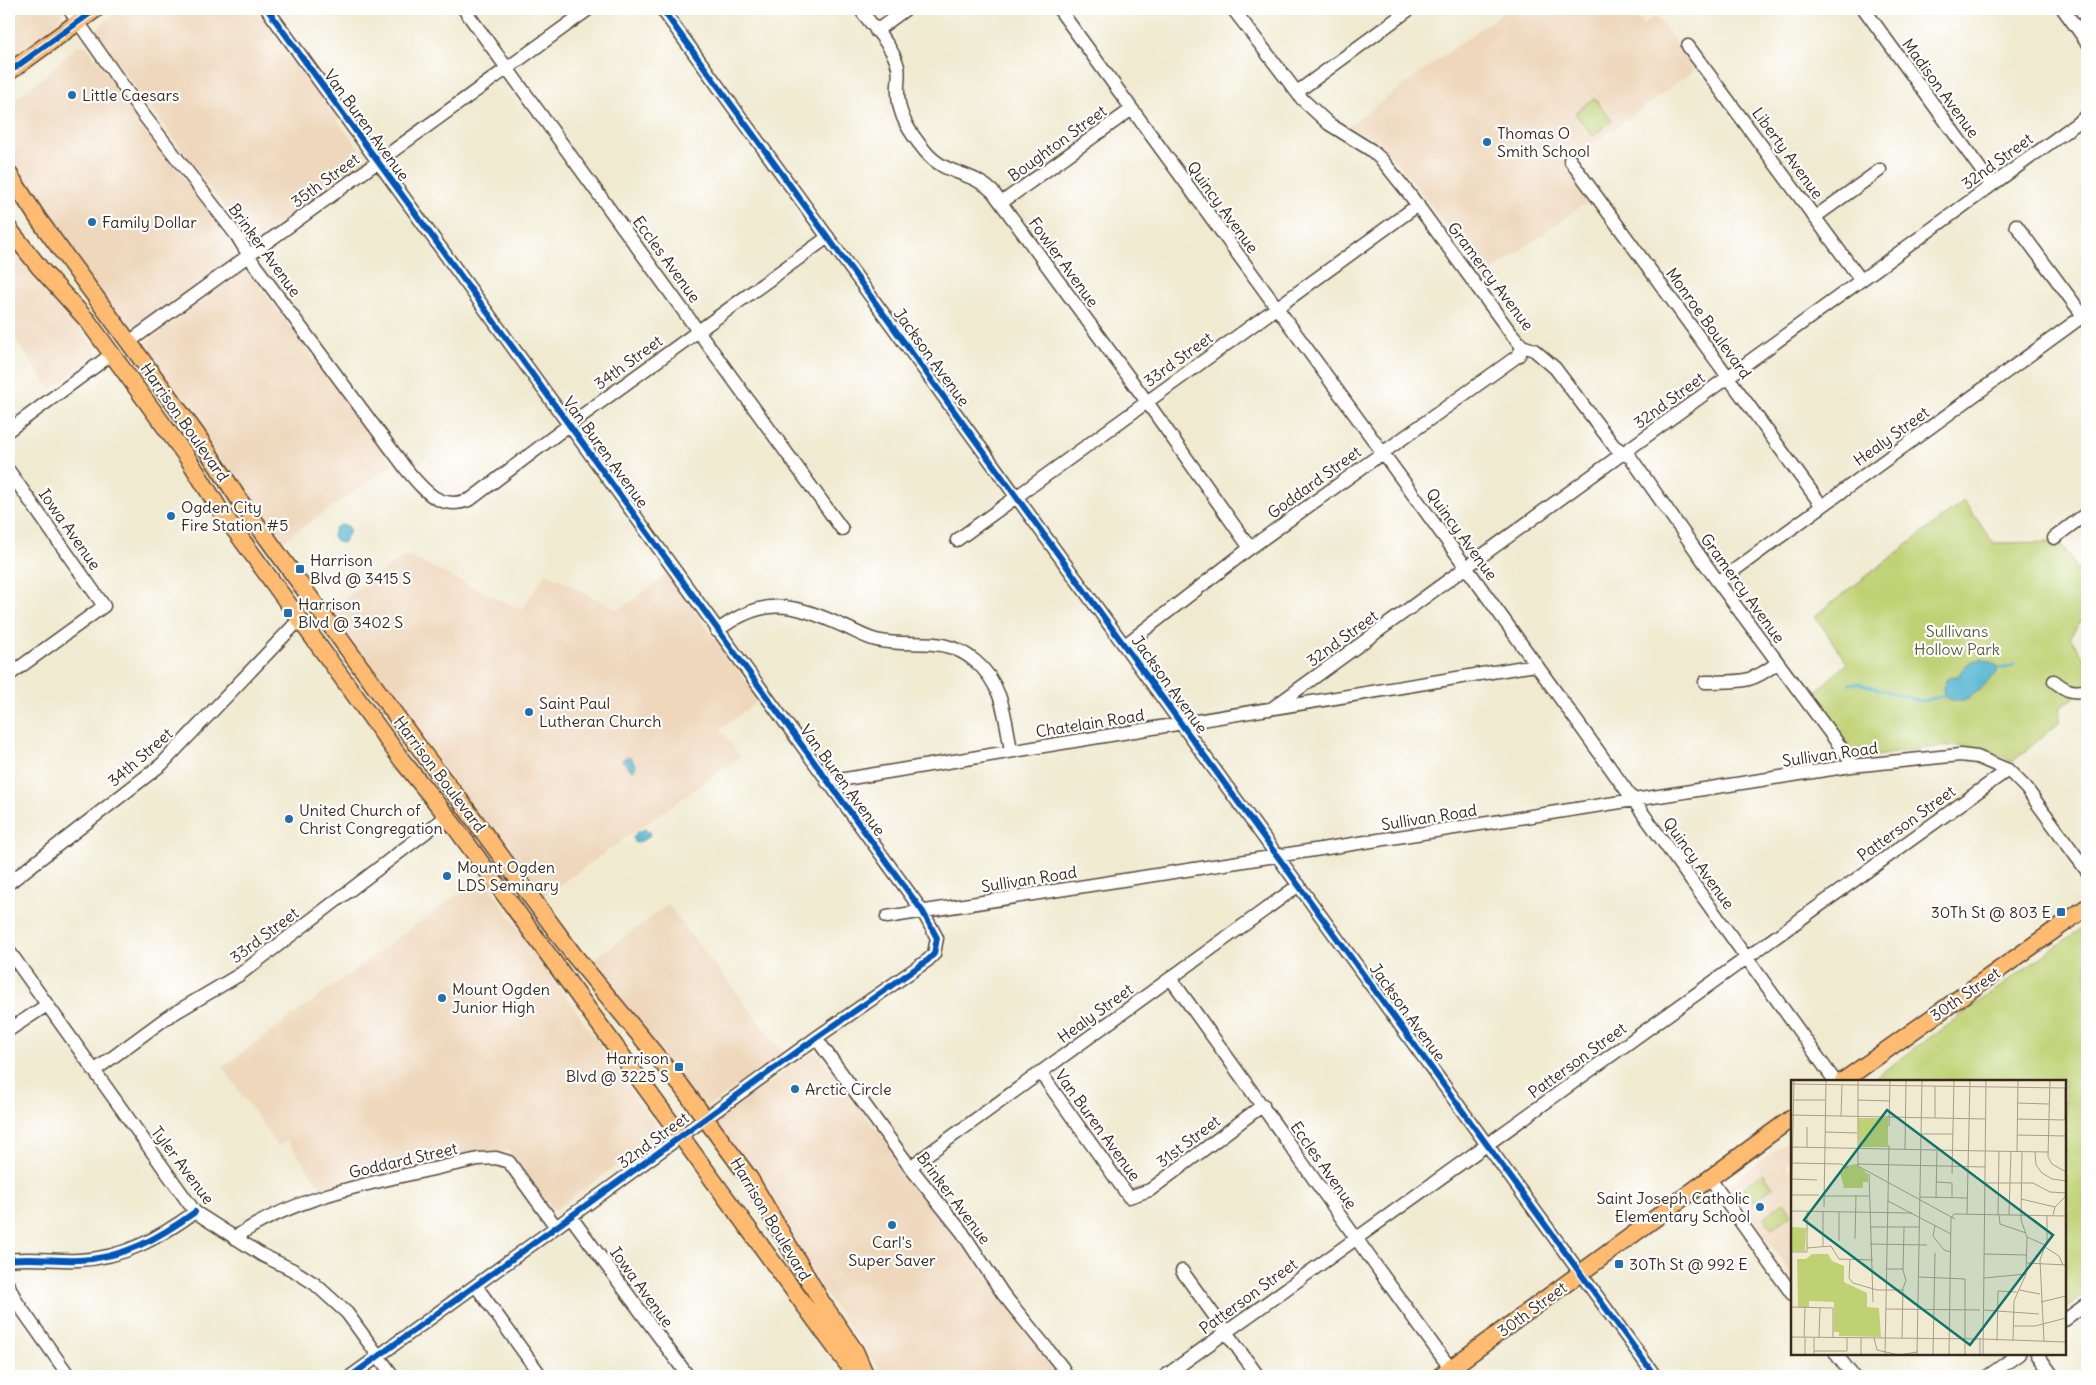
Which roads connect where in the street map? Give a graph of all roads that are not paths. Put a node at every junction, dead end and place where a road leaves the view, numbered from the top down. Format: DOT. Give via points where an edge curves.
graph roads {
  1 [pos="96,9"];
  2 [pos="266,9"];
  3 [pos="464,9"];
  4 [pos="589,9"];
  5 [pos="662,9"];
  6 [pos="860,9"];
  7 [pos="906,9"];
  8 [pos="1060,9"];
  9 [pos="1233,9"];
  10 [pos="1410,9"];
  11 [pos="1864,9"];
  12 [pos="2063,9"];
  13 [pos="74,15"];
  14 [pos="876,31"];
  15 [pos="2087,42"];
  16 [pos="1688,46"];
  17 [pos="507,68"];
  18 [pos="9,72"];
  19 [pos="1297,92"];
  20 [pos="1132,108"];
  21 [pos="2087,116"];
  22 [pos="1570,160"];
  23 [pos="378,162"];
  24 [pos="1880,170"];
  25 [pos="9,174"];
  26 [pos="1992,185"];
  27 [pos="1001,203"];
  28 [pos="1418,205"];
  29 [pos="1815,217"];
  30 [pos="2016,225"];
  31 [pos="9,229"];
  32 [pos="828,237"];
  33 [pos="249,255"];
  34 [pos="1861,280"];
  35 [pos="1276,308"];
  36 [pos="2085,318"];
  37 [pos="699,331"];
  38 [pos="129,342"];
  39 [pos="1522,346"];
  40 [pos="112,354"];
  41 [pos="1728,377"];
  42 [pos="1147,402"];
  43 [pos="569,425"];
  44 [pos="9,430"];
  45 [pos="1382,453"];
  46 [pos="1624,453"];
  47 [pos="9,471"];
  48 [pos="1016,497"];
  49 [pos="444,503"];
  50 [pos="1822,506"];
  51 [pos="2087,513"];
  52 [pos="842,530"];
  53 [pos="2054,538"];
  54 [pos="957,540"];
  55 [pos="1250,548"];
  56 [pos="1466,567"];
  57 [pos="1718,582"];
  58 [pos="300,619"];
  59 [pos="717,631"];
  60 [pos="1125,645"];
  61 [pos="1777,663"];
  62 [pos="1535,665"];
  63 [pos="9,675"];
  64 [pos="2054,681"];
  65 [pos="1706,682"];
  66 [pos="2087,690"];
  67 [pos="1271,710"];
  68 [pos="1181,723"];
  69 [pos="1011,750"];
  70 [pos="1851,766"];
  71 [pos="2008,770"];
  72 [pos="827,782"];
  73 [pos="1635,800"];
  74 [pos="447,816"];
  75 [pos="1278,857"];
  76 [pos="2087,871"];
  77 [pos="9,883"];
  78 [pos="1299,885"];
  79 [pos="2087,907"];
  80 [pos="923,912"];
  81 [pos="887,917"];
  82 [pos="9,951"];
  83 [pos="1747,957"];
  84 [pos="1171,979"];
  85 [pos="47,1005"];
  86 [pos="9,1030"];
  87 [pos="816,1038"];
  88 [pos="94,1070"];
  89 [pos="1040,1072"];
  90 [pos="1834,1080"];
  91 [pos="1844,1080"];
  92 [pos="1263,1105"];
  93 [pos="706,1118"];
  94 [pos="1791,1119"];
  95 [pos="680,1137"];
  96 [pos="1487,1144"];
  97 [pos="910,1167"];
  98 [pos="1710,1178"];
  99 [pos="1130,1197"];
  100 [pos="195,1212"];
  101 [pos="571,1216"];
  102 [pos="556,1227"];
  103 [pos="234,1238"];
  104 [pos="1355,1239"];
  105 [pos="9,1260"];
  106 [pos="1182,1271"];
  107 [pos="1581,1273"];
  108 [pos="9,1286"];
  109 [pos="476,1286"];
  110 [pos="1791,1293"];
  111 [pos="2087,1304"];
  112 [pos="2066,1319"];
  113 [pos="1226,1332"];
  114 [pos="1837,1355"];
  115 [pos="2018,1355"];
  116 [pos="2038,1355"];
  117 [pos="378,1357"];
  118 [pos="1446,1373"];
  119 [pos="69,1376"];
  120 [pos="351,1376"];
  121 [pos="393,1376"];
  122 [pos="540,1376"];
  123 [pos="688,1376"];
  124 [pos="856,1376"];
  125 [pos="866,1376"];
  126 [pos="1067,1376"];
  127 [pos="1165,1376"];
  128 [pos="1258,1376"];
  129 [pos="1655,1376"];
  130 [pos="1853,1376"];
  131 [pos="1988,1376"];
  132 [pos="2053,1376"];
  1 -- 13 [label="main road"];
  2 -- 23 [label="street, Van Buren Avenue"];
  3 -- 17 [label="street, Eccles Avenue"];
  4 -- 17 [label="street, 35th Street"];
  5 -- 32 [label="street, Jackson Avenue"];
  6 -- 14 [label="street, Fowler Avenue"];
  7 -- 14 [label="street"];
  8 -- 20 [label="street, Quincy Avenue"];
  9 -- 19 [label="street, Gramercy Avenue"];
  10 -- 19 [label="street"];
  11 -- 26 [label="street, Madison Avenue"];
  12 -- 15 [label="street"];
  13 -- 18 [label="main road"];
  13 -- 33 [label="street, Brinker Avenue" via="169,151"];
  14 -- 27 [label="street, Fowler Avenue" via="898,67 898,102 908,128 933,160 949,170 979,180"];
  16 -- 29 [label="street, Liberty Avenue"];
  17 -- 23 [label="street, 35th Street"];
  17 -- 37 [label="street, Eccles Avenue"];
  19 -- 28 [label="street, Gramercy Avenue" via="1329,124 1382,160"];
  20 -- 27 [label="street, Boughton Street"];
  20 -- 35 [label="street, Quincy Avenue"];
  21 -- 26 [label="street, 32nd Street"];
  22 -- 41 [label="street, Monroe Boulevard"];
  23 -- 33 [label="street, 35th Street"];
  23 -- 43 [label="street, Van Buren Avenue"];
  24 -- 29 [label="street"];
  25 -- 38 [label="main road, Harrison Boulevard"];
  26 -- 34 [label="street, 32nd Street"];
  27 -- 42 [label="street, Fowler Avenue"];
  28 -- 35 [label="street, 33rd Street"];
  28 -- 39 [label="street, Gramercy Avenue"];
  29 -- 34 [label="street, Liberty Avenue"];
  30 -- 36 [label="street"];
  31 -- 40 [label="main road, Harrison Boulevard"];
  32 -- 37 [label="street, 34th Street"];
  32 -- 48 [label="street, Jackson Avenue"];
  33 -- 38 [label="street, 35th Street"];
  33 -- 49 [label="street, Brinker Avenue" via="406,469 418,484"];
  34 -- 41 [label="street, 32nd Street"];
  35 -- 42 [label="street, 33rd Street"];
  35 -- 45 [label="street, Quincy Avenue"];
  36 -- 50 [label="street, Healy Street"];
  37 -- 43 [label="street, 34th Street"];
  37 -- 52 [label="street, Eccles Avenue"];
  38 -- 93 [label="main road, Harrison Boulevard" via="240,501 566,945"];
  39 -- 45 [label="street, Goddard Street" via="1519,355"];
  39 -- 46 [label="street, Gramercy Avenue" via="1534,350 1555,368 1614,446"];
  40 -- 44 [label="street"];
  40 -- 58 [label="main road, Harrison Boulevard"];
  41 -- 46 [label="street, 32nd Street"];
  41 -- 50 [label="street, Monroe Boulevard"];
  42 -- 48 [label="street, 33rd Street"];
  42 -- 55 [label="street, Fowler Avenue"];
  43 -- 49 [label="street, 34th Street" via="471,499"];
  43 -- 59 [label="street, Van Buren Avenue"];
  45 -- 55 [label="street, Goddard Street"];
  45 -- 56 [label="street, Quincy Avenue"];
  46 -- 56 [label="street, 32nd Street"];
  46 -- 57 [label="street, Gramercy Avenue" via="1632,458"];
  47 -- 63 [label="street, Iowa Avenue" via="104,606"];
  48 -- 54 [label="street, 33rd Street"];
  48 -- 60 [label="street, Jackson Avenue"];
  50 -- 57 [label="street, Healy Street"];
  51 -- 53 [label="street"];
  55 -- 60 [label="street, Goddard Street"];
  56 -- 62 [label="street, Quincy Avenue"];
  56 -- 67 [label="street, 32nd Street"];
  57 -- 61 [label="street, Gramercy Avenue"];
  58 -- 74 [label="main road, Harrison Boulevard" via="404,763"];
  58 -- 77 [label="street, 34th Street" via="162,764"];
  59 -- 69 [label="street" via="757,609 785,606 814,613 876,640 929,642 959,650 984,669 996,686 1004,708"];
  59 -- 72 [label="street, Van Buren Avenue"];
  60 -- 68 [label="street, Jackson Avenue"];
  61 -- 65 [label="street" via="1764,674 1746,681"];
  61 -- 70 [label="street, Gramercy Avenue" via="1848,757"];
  62 -- 67 [label="street, Chatelain Road"];
  62 -- 73 [label="street, Quincy Avenue"];
  64 -- 66 [label="street" via="2065,690"];
  67 -- 68 [label="street, Chatelain Road"];
  68 -- 69 [label="street, Chatelain Road"];
  68 -- 75 [label="street, Jackson Avenue"];
  69 -- 72 [label="street, Chatelain Road"];
  70 -- 71 [label="street, Sullivan Road" via="1960,755 1977,757"];
  70 -- 73 [label="street, Sullivan Road"];
  71 -- 76 [label="street" via="2026,788"];
  71 -- 83 [label="street, Patterson Street"];
  72 -- 80 [label="street, Van Buren Avenue"];
  73 -- 75 [label="street, Sullivan Road"];
  73 -- 83 [label="street, Quincy Avenue"];
  74 -- 88 [label="street, 33rd Street" via="239,975 166,1018"];
  74 -- 95 [label="main road, Harrison Boulevard"];
  75 -- 78 [label="street, Jackson Avenue"];
  75 -- 80 [label="street, Sullivan Road"];
  78 -- 84 [label="street, Healy Street"];
  78 -- 96 [label="street, Jackson Avenue"];
  79 -- 91 [label="main road, 30th Street"];
  80 -- 81 [label="street, Sullivan Road"];
  80 -- 87 [label="street, 32nd Street" via="937,938 934,954"];
  82 -- 85 [label="street, Tyler Avenue"];
  83 -- 90 [label="street, Quincy Avenue"];
  83 -- 96 [label="street, Patterson Street"];
  84 -- 89 [label="street, Healy Street"];
  84 -- 92 [label="street, Eccles Avenue"];
  85 -- 86 [label="street"];
  85 -- 88 [label="street, Tyler Avenue"];
  87 -- 93 [label="street, 32nd Street"];
  87 -- 97 [label="street, Brinker Avenue"];
  88 -- 100 [label="street, Tyler Avenue"];
  89 -- 97 [label="street, Healy Street"];
  89 -- 99 [label="street, Van Buren Avenue"];
  92 -- 99 [label="street, 31st Street" via="1150,1190"];
  92 -- 104 [label="street, Eccles Avenue"];
  93 -- 95 [label="street, 32nd Street"];
  93 -- 125 [label="main road, Harrison Boulevard" via="759,1192 821,1301 855,1351"];
  94 -- 98 [label="main road, 30th Street"];
  95 -- 101 [label="street, 32nd Street"];
  95 -- 124 [label="main road, Harrison Boulevard"];
  96 -- 104 [label="street, Patterson Street"];
  96 -- 107 [label="street, Jackson Avenue"];
  97 -- 126 [label="street, Brinker Avenue" via="962,1232 1003,1294"];
  98 -- 107 [label="main road, 30th Street"];
  98 -- 110 [label="street"];
  100 -- 103 [label="street, Tyler Avenue"];
  100 -- 105 [label="street" via="146,1244 121,1253 79,1260"];
  101 -- 102 [label="street, 32nd Street"];
  101 -- 123 [label="street, Iowa Avenue"];
  102 -- 103 [label="street, Goddard Street" via="509,1162 496,1158 478,1159 329,1194 254,1224"];
  102 -- 109 [label="street, 32nd Street"];
  103 -- 117 [label="street, Tyler Avenue" via="315,1284 347,1313"];
  104 -- 113 [label="street, Patterson Street"];
  104 -- 118 [label="street, Eccles Avenue"];
  106 -- 113 [label="street"];
  107 -- 118 [label="main road, 30th Street"];
  107 -- 129 [label="street, Jackson Avenue"];
  108 -- 119 [label="street"];
  109 -- 117 [label="street, 32nd Street"];
  109 -- 122 [label="street"];
  111 -- 112 [label="street"];
  113 -- 127 [label="street, Patterson Street"];
  113 -- 128 [label="street"];
  114 -- 130 [label="street"];
  115 -- 131 [label="street"];
  116 -- 132 [label="street"];
  117 -- 120 [label="street, 32nd Street"];
  117 -- 121 [label="street, Tyler Avenue"];
}
